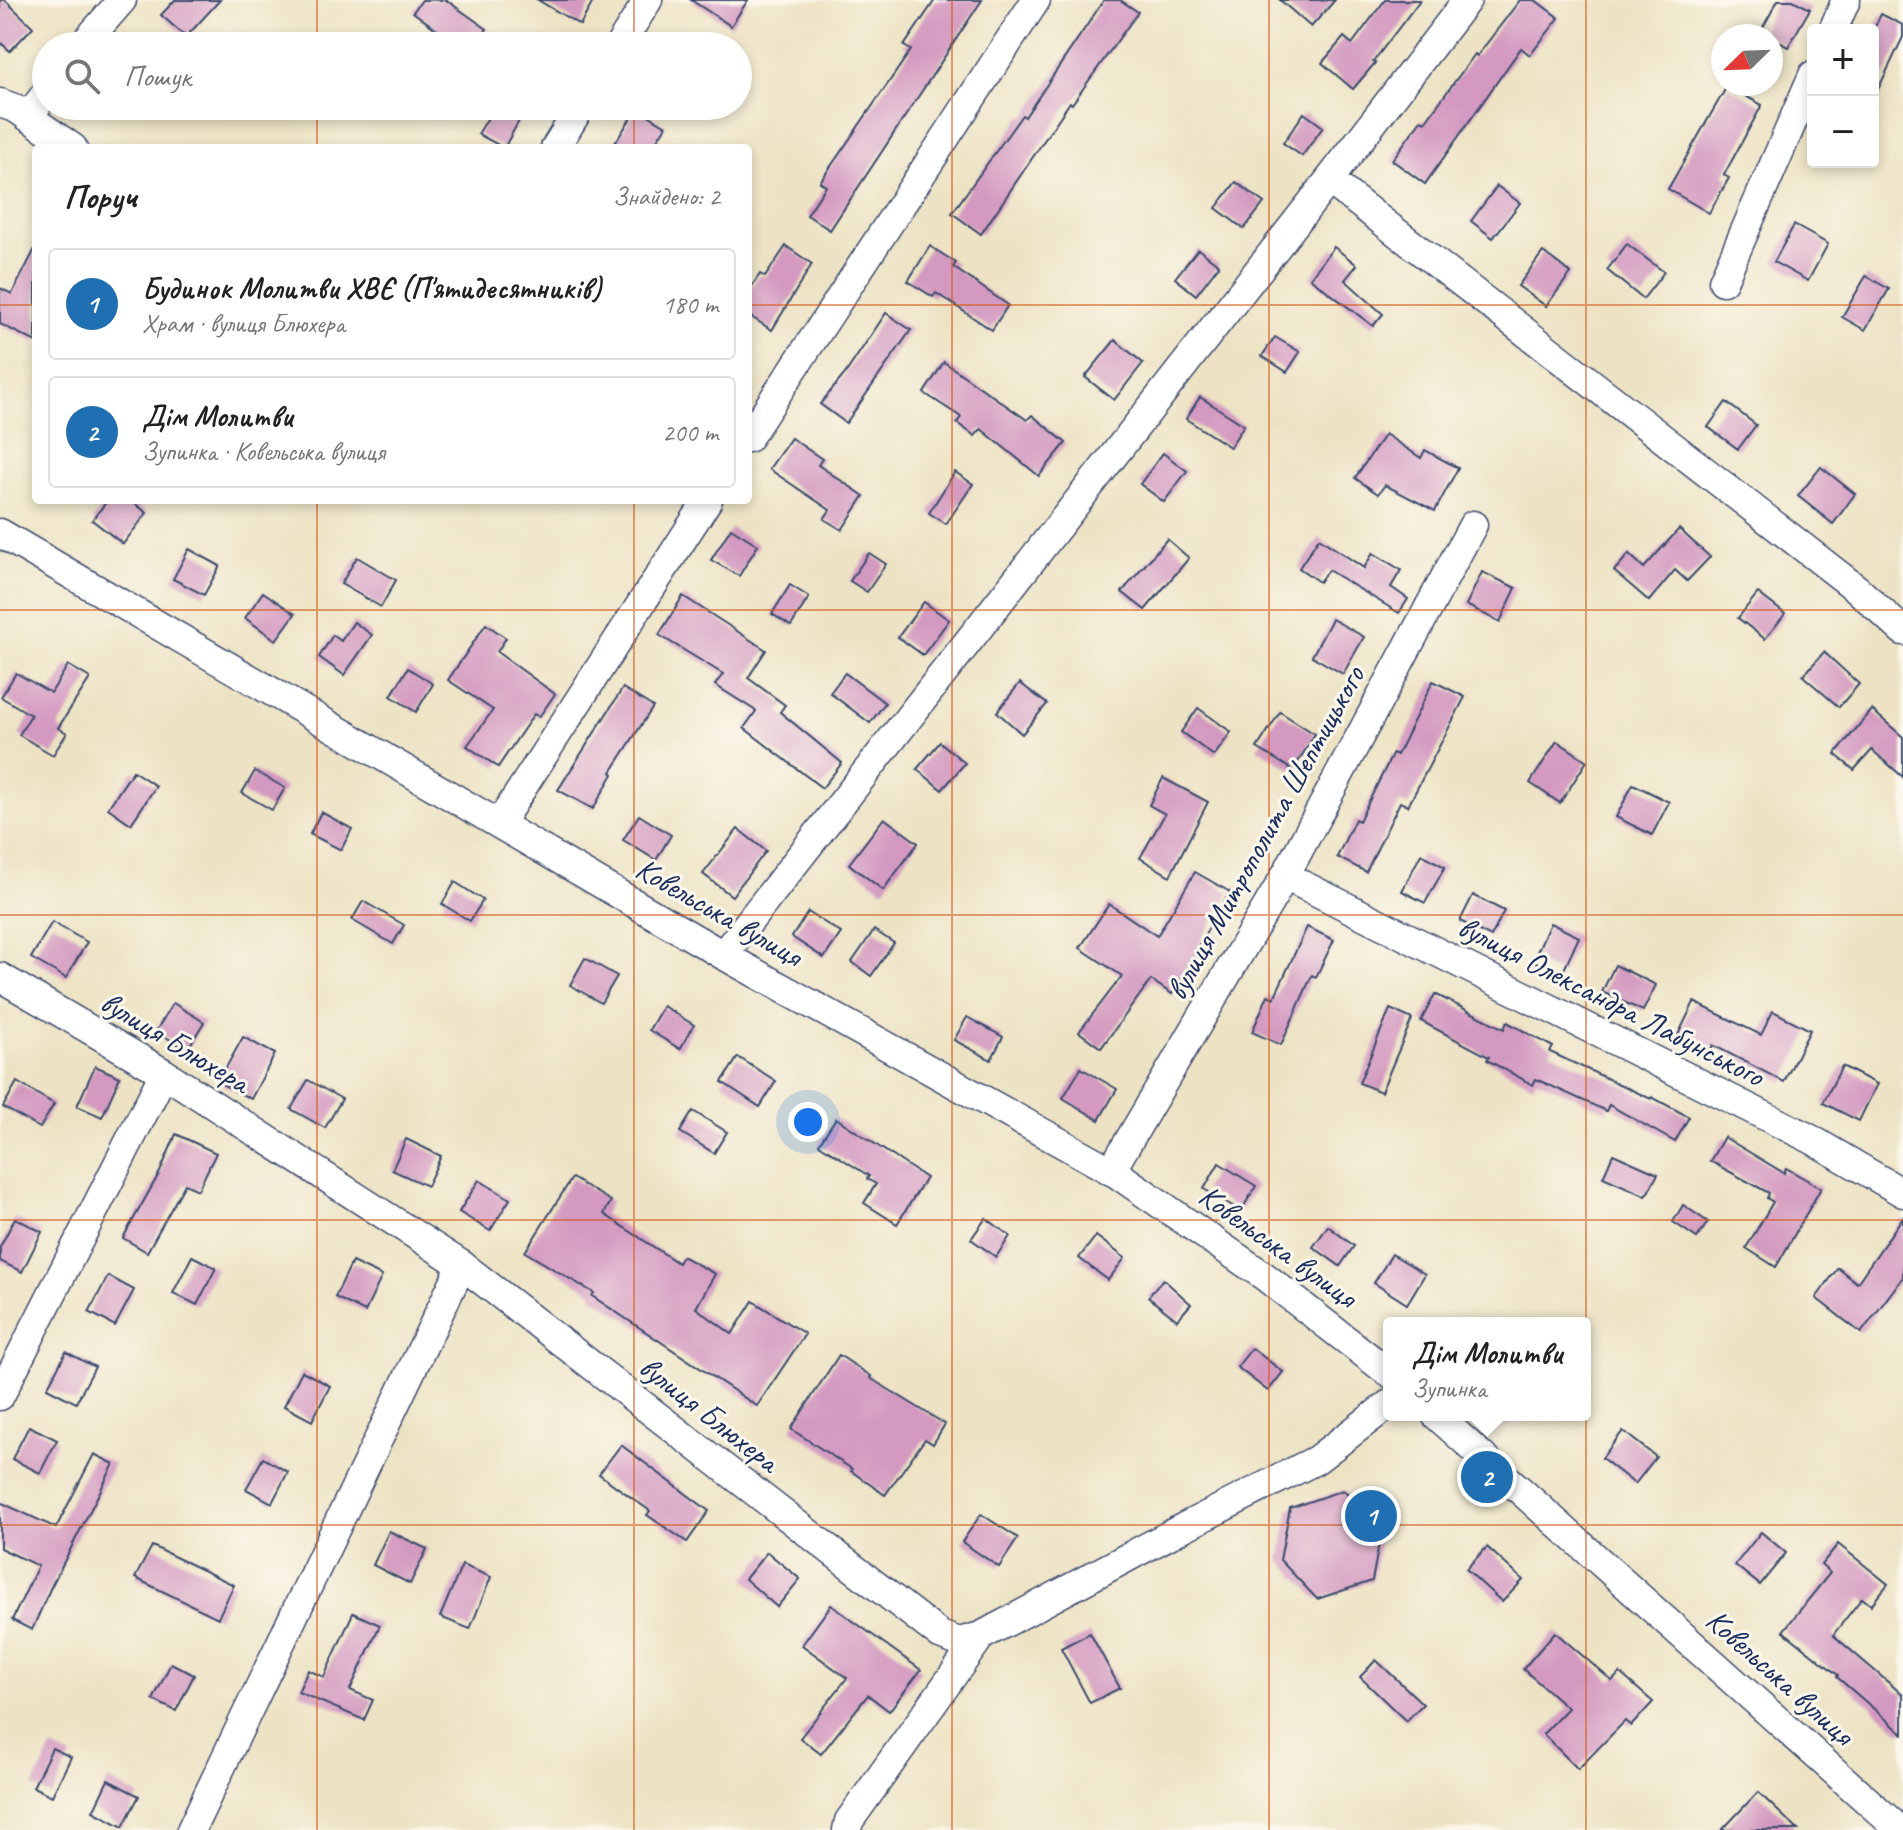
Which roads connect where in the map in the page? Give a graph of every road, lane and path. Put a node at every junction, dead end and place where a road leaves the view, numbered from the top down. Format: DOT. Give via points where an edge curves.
graph roads {
  1 [pos="122,0"];
  2 [pos="648,0"];
  3 [pos="1036,0"];
  4 [pos="1467,0"];
  5 [pos="1846,0"];
  6 [pos="1836,24"];
  7 [pos="94,32"];
  8 [pos="628,32"];
  9 [pos="1807,89"];
  10 [pos="0,103"];
  11 [pos="32,112"];
  12 [pos="28,117"];
  13 [pos="32,120"];
  14 [pos="32,120"];
  15 [pos="572,120"];
  16 [pos="67,144"];
  17 [pos="557,144"];
  18 [pos="1329,180"];
  19 [pos="1723,281"];
  20 [pos="752,432"];
  21 [pos="705,504"];
  22 [pos="1473,525"];
  23 [pos="0,533"];
  24 [pos="1903,631"];
  25 [pos="499,824"];
  26 [pos="1285,876"];
  27 [pos="723,955"];
  28 [pos="0,977"];
  29 [pos="164,1073"];
  30 [pos="1111,1171"];
  31 [pos="1903,1193"];
  32 [pos="462,1265"];
  33 [pos="1383,1368"];
  34 [pos="0,1396"];
  35 [pos="1383,1409"];
  36 [pos="1443,1421"];
  37 [pos="981,1636"];
  38 [pos="191,1830"];
  39 [pos="847,1830"];
  40 [pos="1900,1830"];
  1 -- 7 [label="street"];
  2 -- 8 [label="street"];
  3 -- 20 [label="street"];
  4 -- 18 [label="street"];
  5 -- 6 [label="street"];
  9 -- 19 [label="street"];
  10 -- 12 [label="street"];
  11 -- 12 [label="street"];
  12 -- 14 [label="street"];
  13 -- 16 [label="street"];
  15 -- 17 [label="street"];
  18 -- 24 [label="street" via="1857,589"];
  18 -- 27 [label="street"];
  21 -- 25 [label="street"];
  22 -- 26 [label="street, вулиця Митрополита Шептицького"];
  23 -- 25 [label="street, Ковельська вулиця"];
  25 -- 27 [label="street, Ковельська вулиця"];
  26 -- 30 [label="street, вулиця Митрополита Шептицького"];
  26 -- 31 [label="street, вулиця Олександра Лабунського" via="1811,1139"];
  27 -- 30 [label="street, Ковельська вулиця"];
  28 -- 29 [label="street, вулиця Блюхера"];
  29 -- 32 [label="street, вулиця Блюхера"];
  29 -- 34 [label="street"];
  30 -- 33 [label="street, Ковельська вулиця" via="1264,1276"];
  32 -- 37 [label="street, вулиця Блюхера" via="940,1635 959,1642"];
  32 -- 38 [label="street"];
  35 -- 37 [label="street, вулиця Блюхера" via="1316,1460"];
  36 -- 40 [label="street, Ковельська вулиця"];
  37 -- 39 [label="street"];
}
